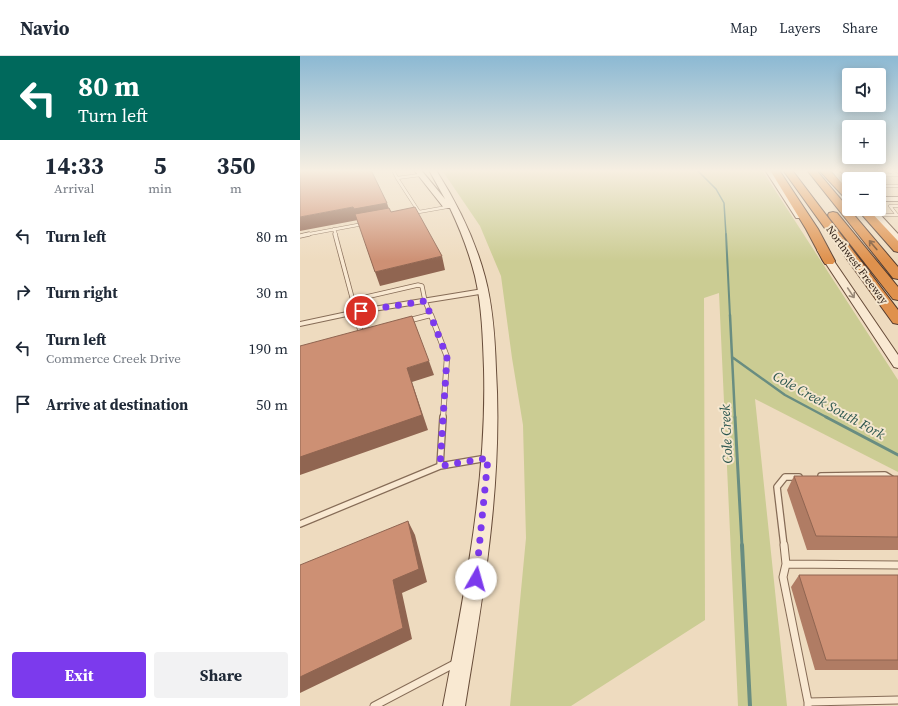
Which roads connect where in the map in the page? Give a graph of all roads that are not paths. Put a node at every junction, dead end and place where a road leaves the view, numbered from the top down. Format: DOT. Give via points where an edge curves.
graph roads {
  1 [pos="411,200"];
  2 [pos="442,200"];
  3 [pos="450,200"];
  4 [pos="788,200"];
  5 [pos="794,200"];
  6 [pos="809,200"];
  7 [pos="823,200"];
  8 [pos="836,200"];
  9 [pos="898,206"];
  10 [pos="451,210"];
  11 [pos="419,212"];
  12 [pos="886,213"];
  13 [pos="412,214"];
  14 [pos="897,214"];
  15 [pos="868,216"];
  16 [pos="877,216"];
  17 [pos="365,223"];
  18 [pos="334,229"];
  19 [pos="300,236"];
  20 [pos="898,239"];
  21 [pos="898,248"];
  22 [pos="829,261"];
  23 [pos="898,275"];
  24 [pos="483,291"];
  25 [pos="898,296"];
  26 [pos="353,300"];
  27 [pos="425,301"];
  28 [pos="357,312"];
  29 [pos="431,315"];
  30 [pos="898,320"];
  31 [pos="400,323"];
  32 [pos="300,324"];
  33 [pos="369,331"];
  34 [pos="361,333"];
  35 [pos="354,335"];
  36 [pos="898,364"];
  37 [pos="488,458"];
  38 [pos="440,466"];
  39 [pos="817,476"];
  40 [pos="809,477"];
  41 [pos="898,483"];
  42 [pos="300,524"];
  43 [pos="786,564"];
  44 [pos="898,565"];
  45 [pos="462,660"];
  46 [pos="898,700"];
  47 [pos="808,704"];
  48 [pos="374,706"];
  49 [pos="454,706"];
  1 -- 11 [label="lane"];
  2 -- 10 [label="main road"];
  3 -- 10 [label="main road"];
  4 -- 22 [label="main road"];
  5 -- 22 [label="highway"];
  6 -- 30 [label="highway, Northwest Freeway"];
  7 -- 25 [label="highway"];
  23 -- 8 [label="highway, Northwest Freeway, one-way"];
  9 -- 14 [label="lane" via="890,206"];
  10 -- 11 [label="lane"];
  10 -- 24 [label="main road" via="467,237"];
  11 -- 13 [label="lane"];
  12 -- 14 [label="lane"];
  15 -- 21 [label="highway"];
  16 -- 20 [label="main road"];
  17 -- 18 [label="lane"];
  18 -- 19 [label="lane"];
  18 -- 26 [label="lane"];
  22 -- 36 [label="main road, one-way"];
  24 -- 27 [label="street"];
  24 -- 37 [label="main road" via="490,355 491,421"];
  26 -- 27 [label="lane" via="422,285"];
  26 -- 28 [label="lane"];
  27 -- 28 [label="street"];
  27 -- 29 [label="lane"];
  28 -- 32 [label="street"];
  28 -- 34 [label="lane"];
  29 -- 31 [label="lane"];
  29 -- 38 [label="lane" via="447,357"];
  33 -- 34 [label="lane"];
  34 -- 35 [label="lane"];
  37 -- 38 [label="lane"];
  37 -- 45 [label="main road" via="476,579"];
  38 -- 42 [label="lane"];
  39 -- 41 [label="lane" via="886,475"];
  40 -- 43 [label="lane" via="785,477 777,487"];
  43 -- 44 [label="lane"];
  43 -- 47 [label="lane" via="783,577"];
  45 -- 48 [label="lane"];
  45 -- 49 [label="main road"];
  46 -- 47 [label="lane"];
}
